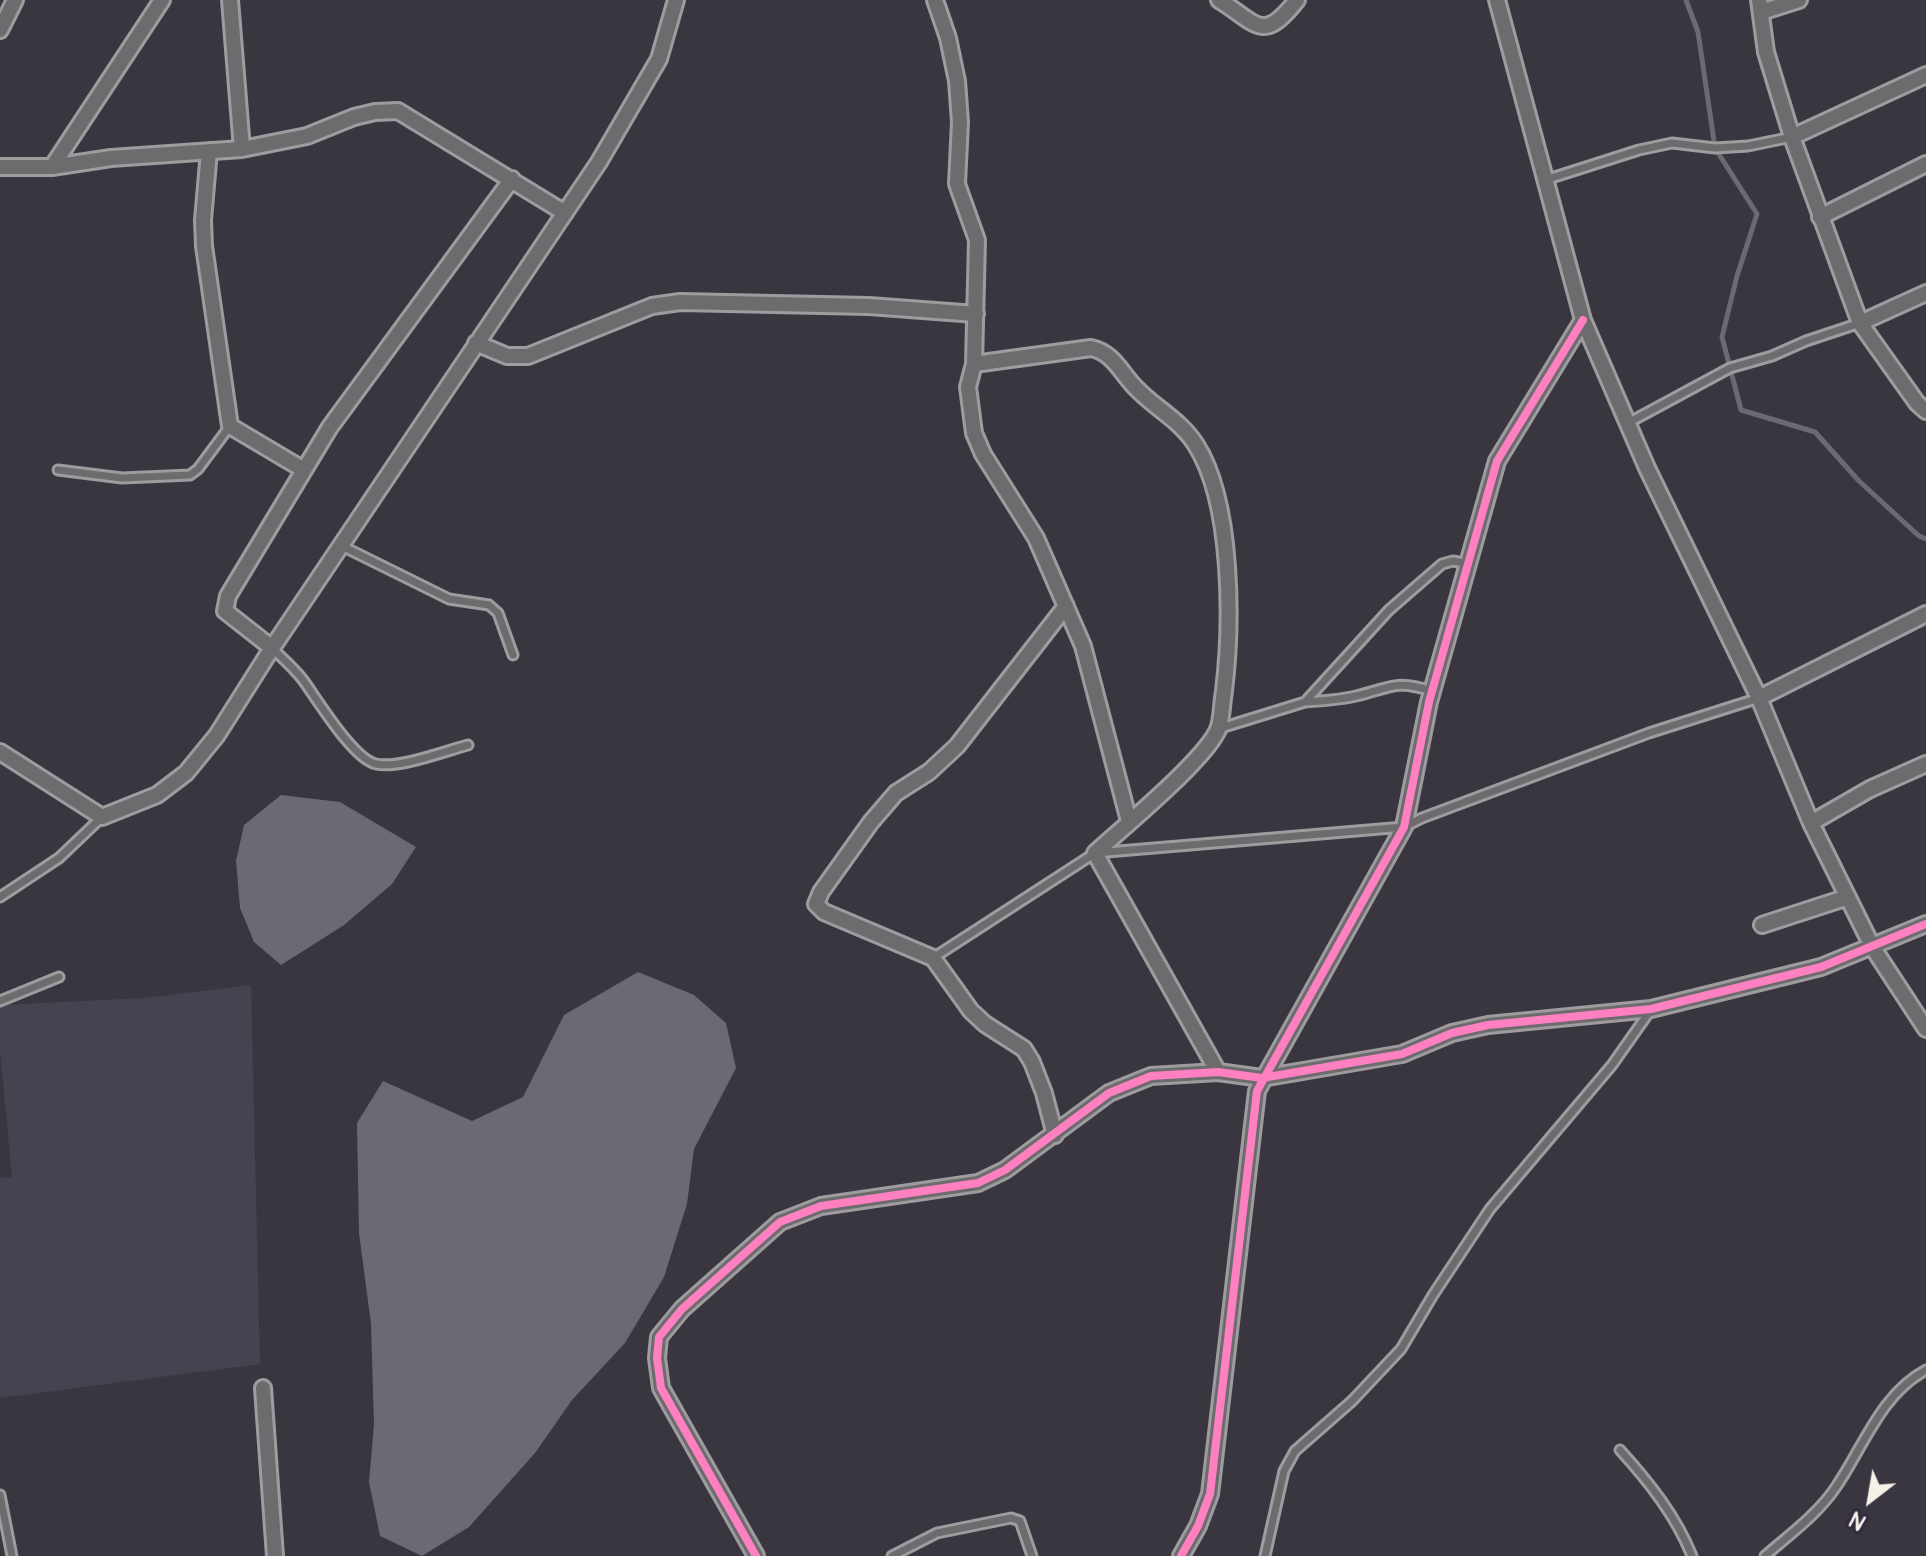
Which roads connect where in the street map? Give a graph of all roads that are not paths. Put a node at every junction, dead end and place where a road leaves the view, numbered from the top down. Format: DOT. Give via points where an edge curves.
graph roads {
  1 [pos="15,0"];
  2 [pos="162,0"];
  3 [pos="230,0"];
  4 [pos="676,0"];
  5 [pos="935,0"];
  6 [pos="1219,0"];
  7 [pos="1297,0"];
  8 [pos="1497,0"];
  9 [pos="1799,0"];
  10 [pos="1760,6"];
  11 [pos="0,30"];
  12 [pos="1926,75"];
  13 [pos="1792,137"];
  14 [pos="242,149"];
  15 [pos="209,151"];
  16 [pos="1926,164"];
  17 [pos="0,167"];
  18 [pos="52,167"];
  19 [pos="512,179"];
  20 [pos="1545,180"];
  21 [pos="565,213"];
  22 [pos="1820,217"];
  23 [pos="1926,293"];
  24 [pos="976,314"];
  25 [pos="1583,320"];
  26 [pos="1860,323"];
  27 [pos="476,343"];
  28 [pos="974,364"];
  29 [pos="1926,411"];
  30 [pos="1628,423"];
  31 [pos="230,426"];
  32 [pos="58,470"];
  33 [pos="304,470"];
  34 [pos="342,546"];
  35 [pos="1469,564"];
  36 [pos="1066,606"];
  37 [pos="1926,614"];
  38 [pos="272,648"];
  39 [pos="513,655"];
  40 [pos="1432,691"];
  41 [pos="1759,698"];
  42 [pos="1305,702"];
  43 [pos="1219,729"];
  44 [pos="468,745"];
  45 [pos="0,752"];
  46 [pos="1926,764"];
  47 [pos="102,817"];
  48 [pos="1129,821"];
  49 [pos="1811,823"];
  50 [pos="1404,827"];
  51 [pos="1095,853"];
  52 [pos="0,897"];
  53 [pos="1848,897"];
  54 [pos="1926,924"];
  55 [pos="1762,925"];
  56 [pos="1873,948"];
  57 [pos="933,958"];
  58 [pos="59,977"];
  59 [pos="0,1001"];
  60 [pos="1651,1009"];
  61 [pos="1926,1029"];
  62 [pos="1218,1072"];
  63 [pos="1262,1078"];
  64 [pos="1055,1135"];
  65 [pos="1926,1370"];
  66 [pos="263,1388"];
  67 [pos="1620,1450"];
  68 [pos="0,1495"];
  69 [pos="12,1556"];
  70 [pos="275,1556"];
  71 [pos="756,1556"];
  72 [pos="892,1556"];
  73 [pos="1032,1556"];
  74 [pos="1181,1556"];
  75 [pos="1265,1556"];
  76 [pos="1692,1556"];
  77 [pos="1765,1556"];
  1 -- 11 [label="street"];
  2 -- 18 [label="street"];
  3 -- 14 [label="street"];
  4 -- 21 [label="street" via="659,59"];
  5 -- 24 [label="street" via="957,81 957,184 977,240"];
  6 -- 7 [label="street" via="1252,24 1270,26 1281,21"];
  8 -- 20 [label="street"];
  9 -- 10 [label="street"];
  10 -- 13 [label="street" via="1766,52"];
  12 -- 13 [label="street"];
  13 -- 20 [label="lane" via="1737,147 1672,143"];
  13 -- 22 [label="street"];
  14 -- 15 [label="street"];
  14 -- 19 [label="street" via="307,136 354,117 398,111"];
  15 -- 18 [label="street"];
  15 -- 31 [label="street" via="204,246"];
  16 -- 22 [label="street"];
  17 -- 18 [label="street"];
  19 -- 21 [label="street"];
  19 -- 33 [label="street"];
  20 -- 25 [label="street"];
  21 -- 27 [label="street"];
  22 -- 26 [label="street"];
  23 -- 26 [label="street"];
  24 -- 27 [label="street" via="680,302 652,306 528,356 507,356"];
  24 -- 28 [label="street"];
  25 -- 30 [label="street"];
  25 -- 35 [label="street" via="1497,461"];
  26 -- 29 [label="street"];
  26 -- 30 [label="lane" via="1730,368"];
  27 -- 34 [label="street"];
  28 -- 36 [label="street" via="968,387 974,433 1036,538"];
  28 -- 43 [label="street" via="1100,350 1110,354 1140,393 1197,446 1216,492 1225,541 1228,655"];
  30 -- 41 [label="street"];
  31 -- 32 [label="lane" via="190,475 122,478"];
  31 -- 33 [label="street"];
  33 -- 38 [label="street" via="224,603 225,611"];
  34 -- 38 [label="street"];
  34 -- 39 [label="lane" via="449,599 489,605 498,613"];
  35 -- 40 [label="street"];
  35 -- 42 [label="lane" via="1442,564 1389,610"];
  36 -- 48 [label="street" via="1083,646"];
  36 -- 57 [label="street" via="957,746 896,793 871,822 816,904"];
  37 -- 41 [label="street"];
  38 -- 44 [label="lane" via="363,758 377,764 400,763"];
  38 -- 47 [label="street" via="217,735 186,773 157,795"];
  40 -- 42 [label="lane" via="1397,684 1350,698"];
  40 -- 50 [label="street"];
  41 -- 49 [label="street"];
  41 -- 50 [label="lane" via="1570,761"];
  42 -- 43 [label="lane"];
  43 -- 48 [label="street" via="1186,769"];
  45 -- 47 [label="street"];
  46 -- 49 [label="street"];
  47 -- 52 [label="lane" via="59,858"];
  48 -- 51 [label="street"];
  49 -- 53 [label="street"];
  50 -- 51 [label="lane"];
  50 -- 63 [label="street"];
  51 -- 57 [label="lane"];
  51 -- 62 [label="street"];
  53 -- 55 [label="street"];
  53 -- 56 [label="street"];
  54 -- 56 [label="street"];
  56 -- 60 [label="street" via="1821,967"];
  56 -- 61 [label="street"];
  57 -- 64 [label="street" via="971,1011 1024,1049"];
  58 -- 59 [label="lane"];
  60 -- 63 [label="street" via="1488,1025 1402,1054"];
  60 -- 75 [label="lane" via="1612,1065 1490,1209 1401,1349 1295,1451 1284,1471"];
  62 -- 63 [label="street"];
  62 -- 64 [label="street" via="1151,1076 1109,1093"];
  63 -- 74 [label="street" via="1253,1107 1210,1494"];
  64 -- 71 [label="street" via="978,1183 821,1206 780,1222 682,1309 659,1337 661,1388"];
  65 -- 77 [label="lane" via="1891,1398 1836,1489"];
  66 -- 70 [label="street"];
  67 -- 76 [label="lane" via="1660,1498"];
  68 -- 69 [label="lane"];
  72 -- 73 [label="lane" via="937,1533 1017,1518"];
}
